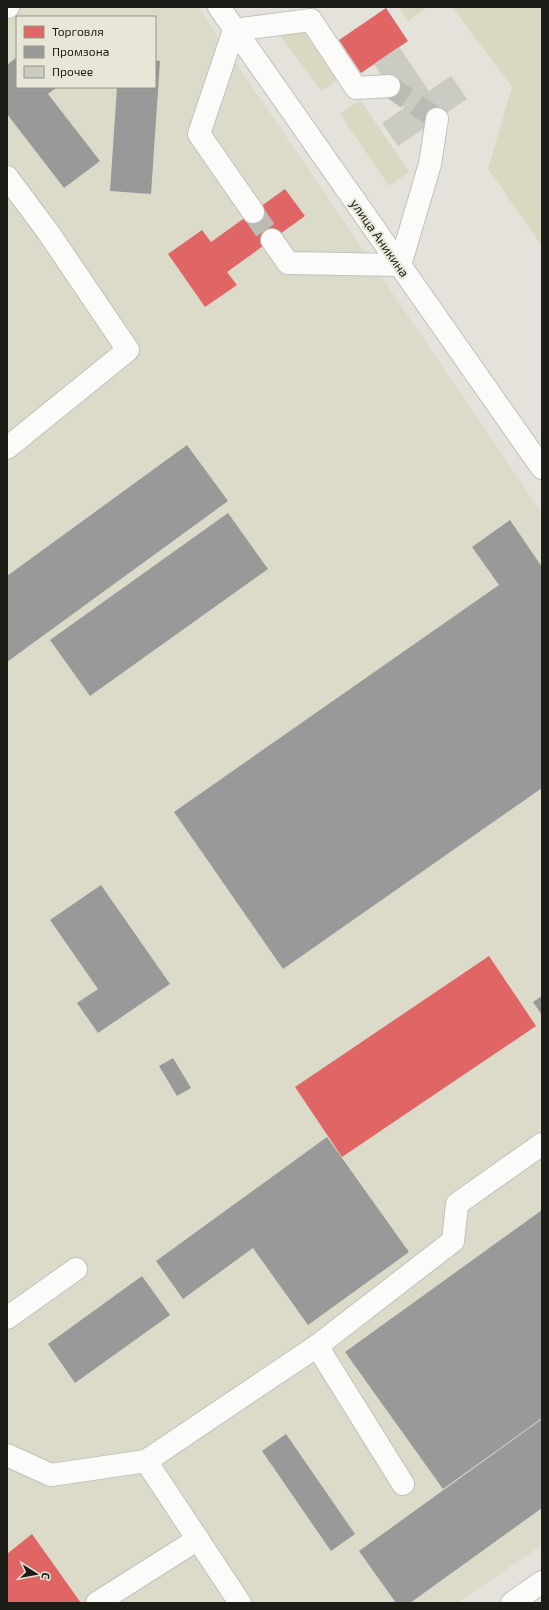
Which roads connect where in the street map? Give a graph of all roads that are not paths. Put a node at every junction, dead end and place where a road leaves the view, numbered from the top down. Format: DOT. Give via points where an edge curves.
graph roads {
  1 [pos="219,7"];
  2 [pos="234,30"];
  3 [pos="389,86"];
  4 [pos="438,119"];
  5 [pos="7,177"];
  6 [pos="253,212"];
  7 [pos="272,240"];
  8 [pos="400,265"];
  9 [pos="7,448"];
  10 [pos="542,468"];
  11 [pos="542,1144"];
  12 [pos="76,1269"];
  13 [pos="7,1318"];
  14 [pos="317,1346"];
  15 [pos="7,1455"];
  16 [pos="146,1461"];
  17 [pos="403,1484"];
  18 [pos="198,1539"];
  19 [pos="542,1582"];
  20 [pos="97,1603"];
  21 [pos="240,1603"];
  22 [pos="512,1603"];
  1 -- 2 [label="main road, улица Аникина"];
  2 -- 3 [label="main road" via="311,20 356,88"];
  2 -- 6 [label="main road" via="199,134"];
  2 -- 8 [label="main road, улица Аникина"];
  4 -- 8 [label="main road" via="430,164"];
  5 -- 9 [label="main road" via="48,232 128,350"];
  7 -- 8 [label="main road" via="288,263"];
  8 -- 10 [label="main road, улица Аникина"];
  11 -- 14 [label="main road" via="457,1204 453,1241"];
  12 -- 13 [label="main road"];
  14 -- 16 [label="main road"];
  14 -- 17 [label="main road"];
  15 -- 16 [label="main road" via="51,1475"];
  16 -- 18 [label="main road"];
  18 -- 20 [label="main road"];
  18 -- 21 [label="main road"];
  19 -- 22 [label="main road"];
}
